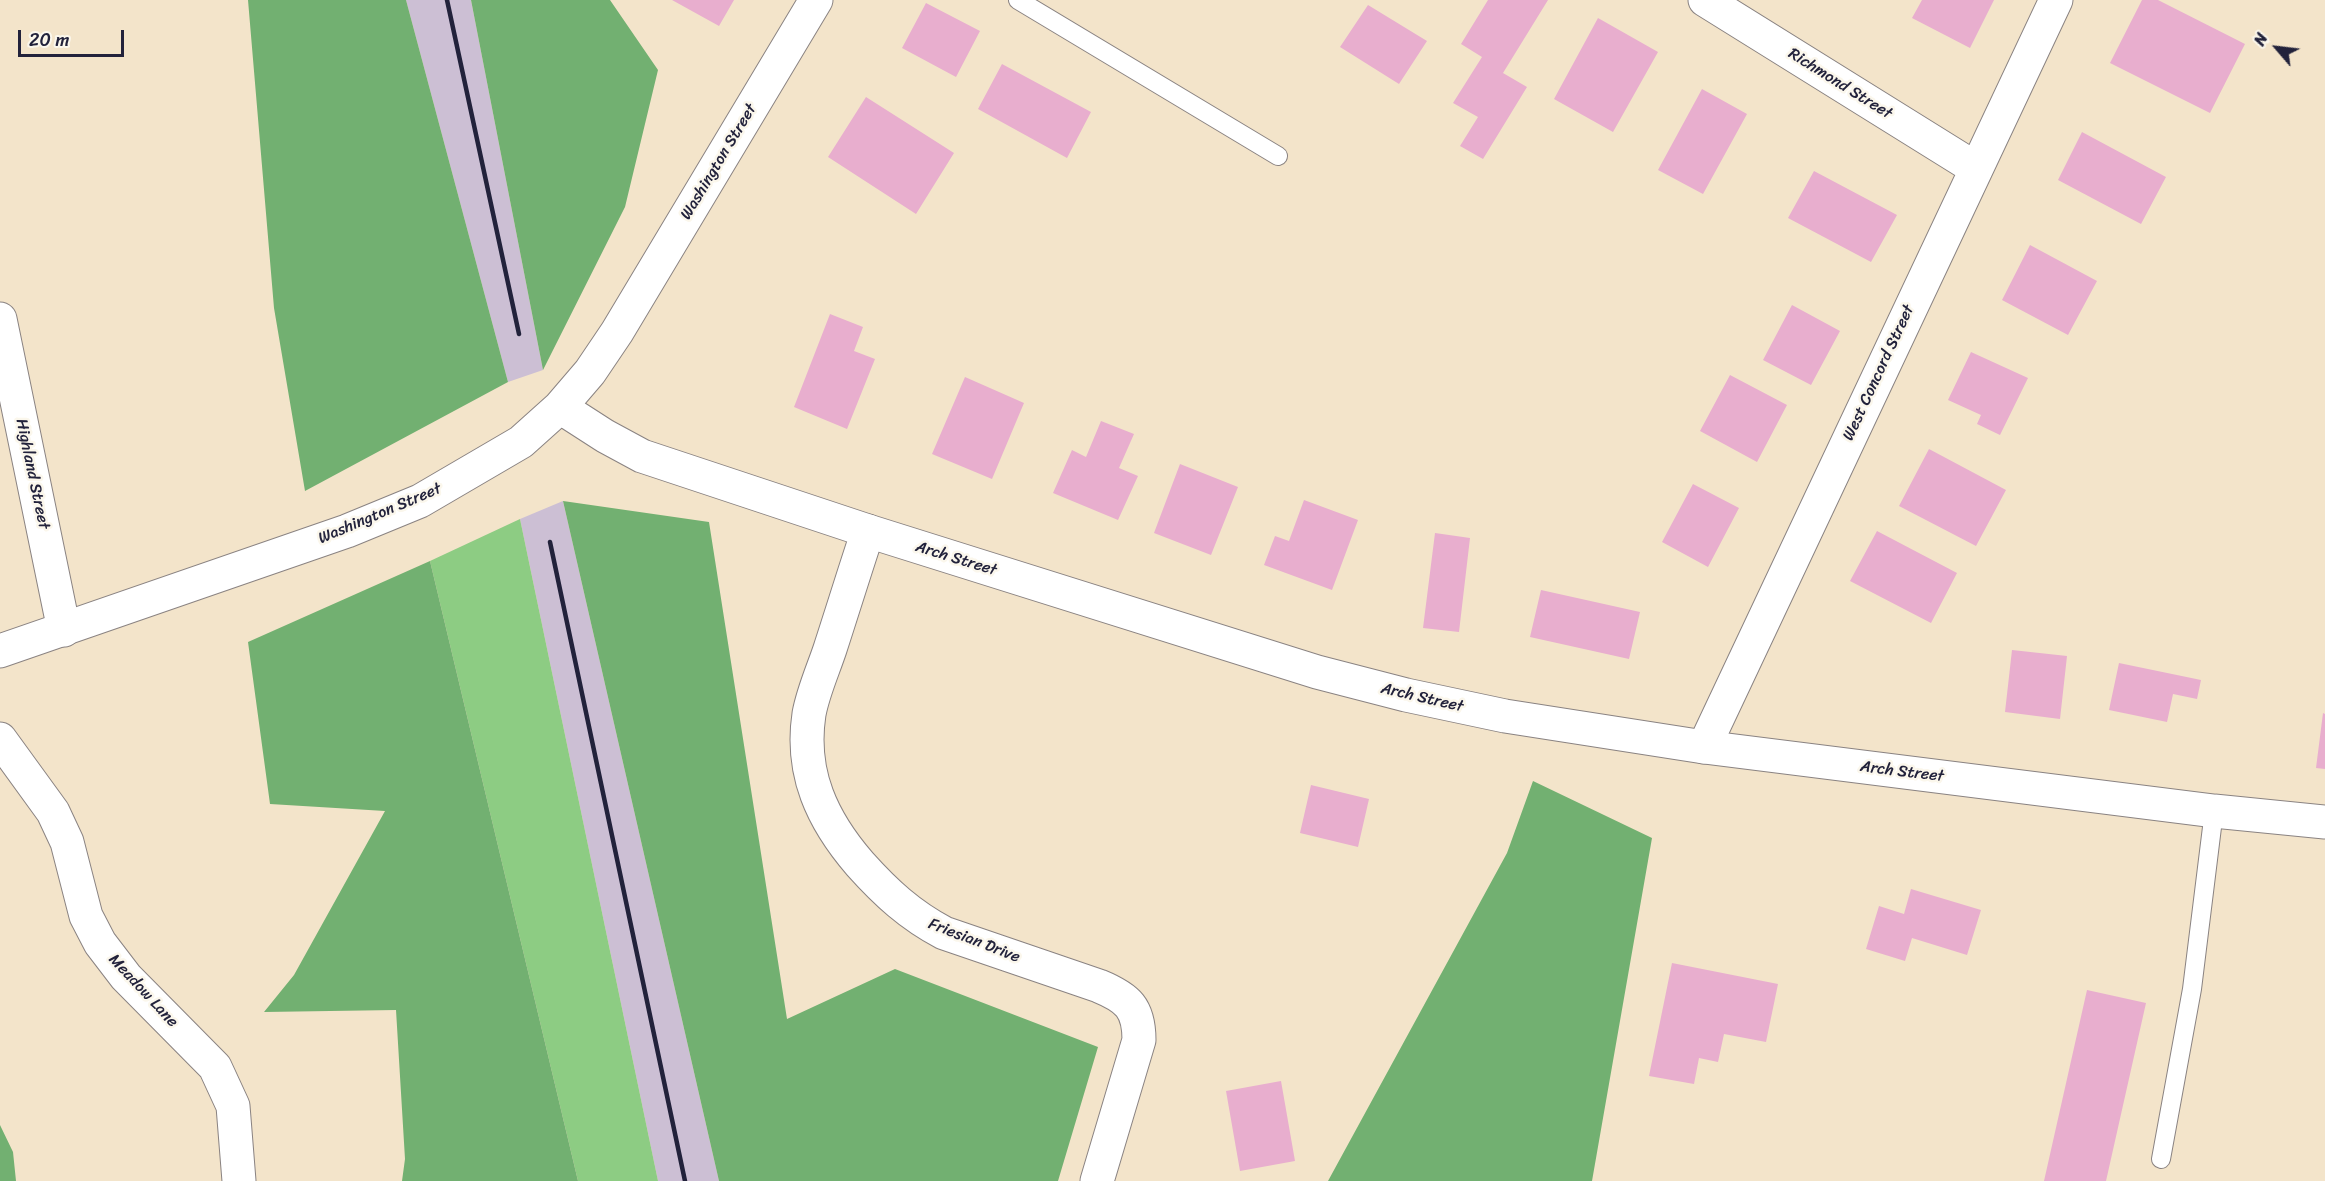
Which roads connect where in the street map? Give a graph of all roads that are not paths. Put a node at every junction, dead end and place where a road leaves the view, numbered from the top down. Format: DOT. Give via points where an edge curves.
graph roads {
  1 [pos="816,0"];
  2 [pos="1018,0"];
  3 [pos="1705,0"];
  4 [pos="2056,0"];
  5 [pos="1278,156"];
  6 [pos="1975,168"];
  7 [pos="0,319"];
  8 [pos="560,407"];
  9 [pos="868,531"];
  10 [pos="64,630"];
  11 [pos="0,651"];
  12 [pos="0,740"];
  13 [pos="1704,747"];
  14 [pos="2214,812"];
  15 [pos="2325,822"];
  16 [pos="2161,1160"];
  17 [pos="239,1181"];
  18 [pos="1097,1181"];
  1 -- 8 [label="street, Washington Street" via="617,332"];
  2 -- 5 [label="lane"];
  3 -- 6 [label="street, Richmond Street"];
  4 -- 6 [label="street, West Concord Street"];
  6 -- 13 [label="street, West Concord Street"];
  7 -- 10 [label="street, Highland Street"];
  8 -- 9 [label="street, Arch Street" via="642,456"];
  8 -- 10 [label="street, Washington Street" via="521,442 420,501 347,531"];
  9 -- 13 [label="street, Arch Street" via="1317,672 1505,716"];
  9 -- 18 [label="street, Friesian Drive" via="809,712 806,745 811,782 824,815 844,845 894,901 921,921 944,933 1099,986 1130,1005 1139,1021 1139,1040"];
  10 -- 11 [label="street, Washington Street"];
  12 -- 17 [label="street, Meadow Lane" via="53,812 67,842 86,916 100,943 126,977 215,1068 233,1106"];
  13 -- 14 [label="street, Arch Street"];
  14 -- 15 [label="street, Arch Street"];
  14 -- 16 [label="lane" via="2192,989"];
}
